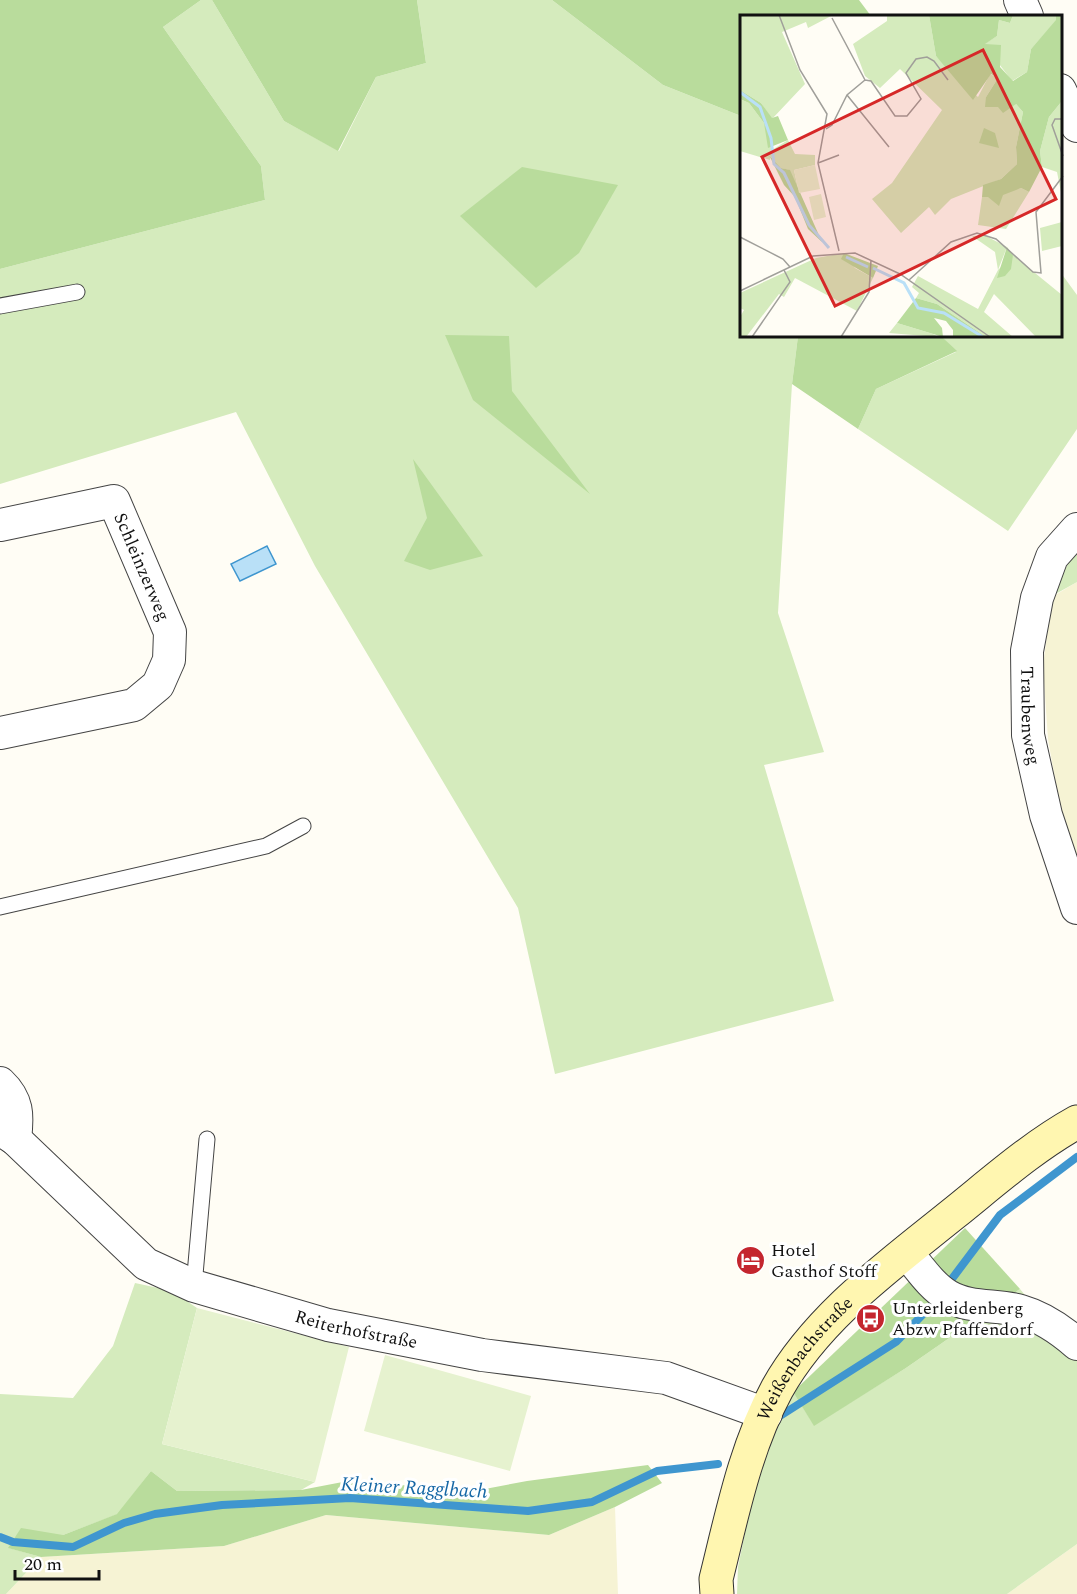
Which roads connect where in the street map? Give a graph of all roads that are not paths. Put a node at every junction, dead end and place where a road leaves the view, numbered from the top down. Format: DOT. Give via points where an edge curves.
graph roads {
  1 [pos="1020,0"];
  2 [pos="1027,15"];
  3 [pos="1062,94"];
  4 [pos="1077,126"];
  5 [pos="77,292"];
  6 [pos="0,306"];
  7 [pos="0,525"];
  8 [pos="1077,529"];
  9 [pos="0,733"];
  10 [pos="303,826"];
  11 [pos="0,907"];
  12 [pos="1077,908"];
  13 [pos="0,1083"];
  14 [pos="1077,1122"];
  15 [pos="8,1134"];
  16 [pos="207,1139"];
  17 [pos="906,1252"];
  18 [pos="194,1286"];
  19 [pos="1077,1344"];
  20 [pos="766,1414"];
  21 [pos="717,1594"];
  1 -- 2 [label="street"];
  3 -- 4 [label="street"];
  5 -- 6 [label="lane"];
  7 -- 9 [label="street, Schleinzerweg" via="114,501 170,632 169,660 158,685 134,705"];
  8 -- 12 [label="street, Traubenweg" via="1052,557 1037,598 1027,651 1028,735 1046,815"];
  10 -- 11 [label="lane" via="266,846"];
  13 -- 15 [label="street" via="12,1094 18,1114"];
  14 -- 17 [label="main road, Weißenbachstraße" via="1022,1158"];
  15 -- 18 [label="street, Reiterhofstraße" via="146,1264"];
  16 -- 18 [label="lane"];
  17 -- 19 [label="street" via="940,1290 968,1304 1021,1311 1058,1327"];
  17 -- 20 [label="main road, Weißenbachstraße" via="822,1327 777,1389"];
  18 -- 20 [label="street, Reiterhofstraße" via="328,1325 482,1355 666,1378"];
  20 -- 21 [label="main road, Weißenbachstraße" via="741,1474"];
}
